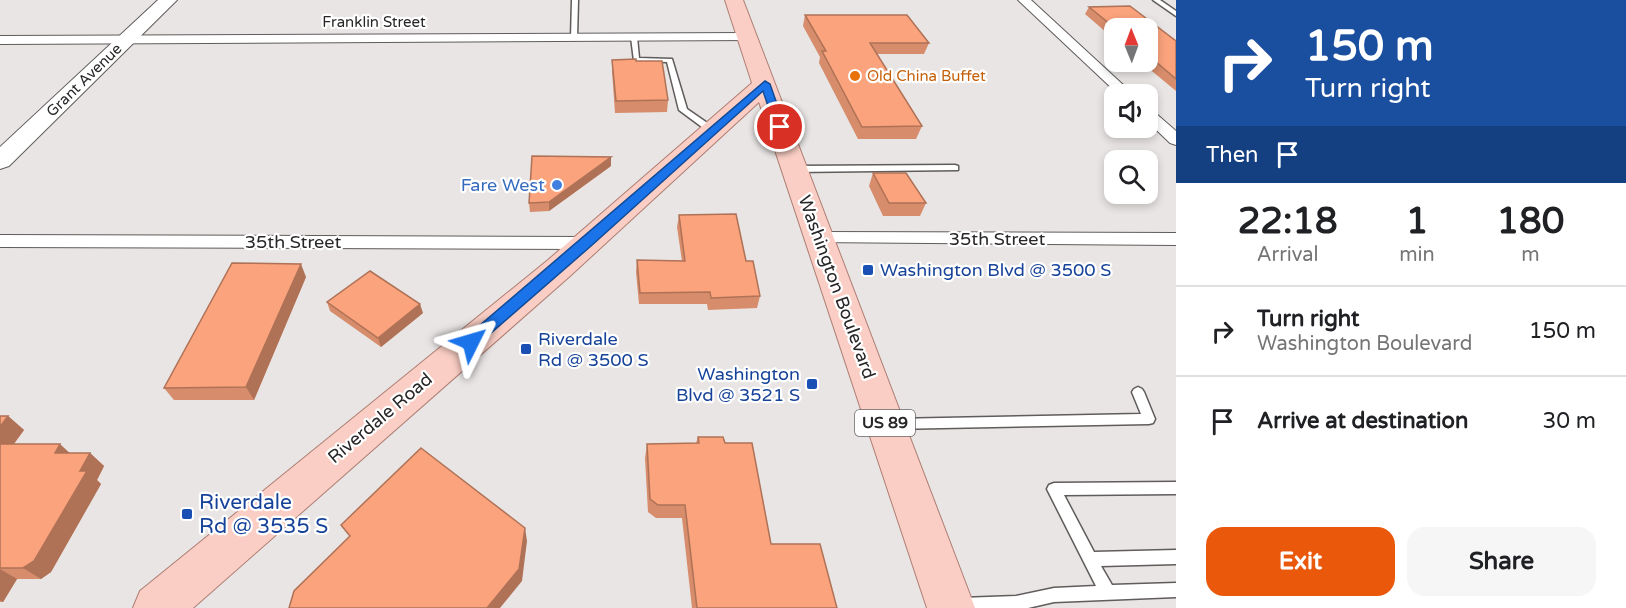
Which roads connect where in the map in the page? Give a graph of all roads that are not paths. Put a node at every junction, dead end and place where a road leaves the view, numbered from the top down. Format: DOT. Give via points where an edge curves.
graph roads {
  1 [pos="168,0"];
  2 [pos="575,0"];
  3 [pos="734,0"];
  4 [pos="1024,0"];
  5 [pos="1156,0"];
  6 [pos="1176,14"];
  7 [pos="747,37"];
  8 [pos="574,38"];
  9 [pos="634,38"];
  10 [pos="127,39"];
  11 [pos="0,40"];
  12 [pos="765,84"];
  13 [pos="1115,84"];
  14 [pos="1158,123"];
  15 [pos="713,131"];
  16 [pos="1176,140"];
  17 [pos="0,161"];
  18 [pos="955,168"];
  19 [pos="795,169"];
  20 [pos="819,238"];
  21 [pos="1176,239"];
  22 [pos="0,241"];
  23 [pos="587,243"];
  24 [pos="1138,392"];
  25 [pos="885,425"];
  26 [pos="1176,488"];
  27 [pos="1176,557"];
  28 [pos="1090,560"];
  29 [pos="1176,590"];
  30 [pos="1108,593"];
  31 [pos="162,606"];
  32 [pos="1022,606"];
  33 [pos="950,607"];
  1 -- 10 [label="street, Grant Avenue"];
  2 -- 8 [label="lane"];
  3 -- 7 [label="main road, Washington Boulevard / US 89"];
  4 -- 13 [label="street"];
  5 -- 6 [label="lane"];
  7 -- 9 [label="street, Franklin Street"];
  7 -- 12 [label="main road, Washington Boulevard / US 89"];
  8 -- 9 [label="street, Franklin Street"];
  8 -- 10 [label="street, Franklin Street"];
  9 -- 15 [label="lane" via="636,60 670,60 682,110"];
  10 -- 11 [label="street, Franklin Street"];
  10 -- 17 [label="street, Grant Avenue"];
  12 -- 15 [label="main road, Riverdale Road"];
  12 -- 19 [label="main road, Washington Boulevard / US 89"];
  14 -- 16 [label="street"];
  15 -- 23 [label="main road, Riverdale Road"];
  18 -- 19 [label="lane"];
  19 -- 20 [label="main road, Washington Boulevard / US 89"];
  20 -- 21 [label="street, 35th Street"];
  20 -- 25 [label="main road, Washington Boulevard / US 89"];
  22 -- 23 [label="street, 35th Street"];
  23 -- 31 [label="main road, Riverdale Road"];
  24 -- 25 [label="lane" via="1149,419"];
  25 -- 33 [label="main road, Washington Boulevard / US 89"];
  26 -- 28 [label="lane" via="1054,489"];
  27 -- 28 [label="lane"];
  28 -- 30 [label="lane"];
  29 -- 30 [label="lane"];
  30 -- 32 [label="lane" via="1054,595"];
  32 -- 33 [label="lane"];
}
